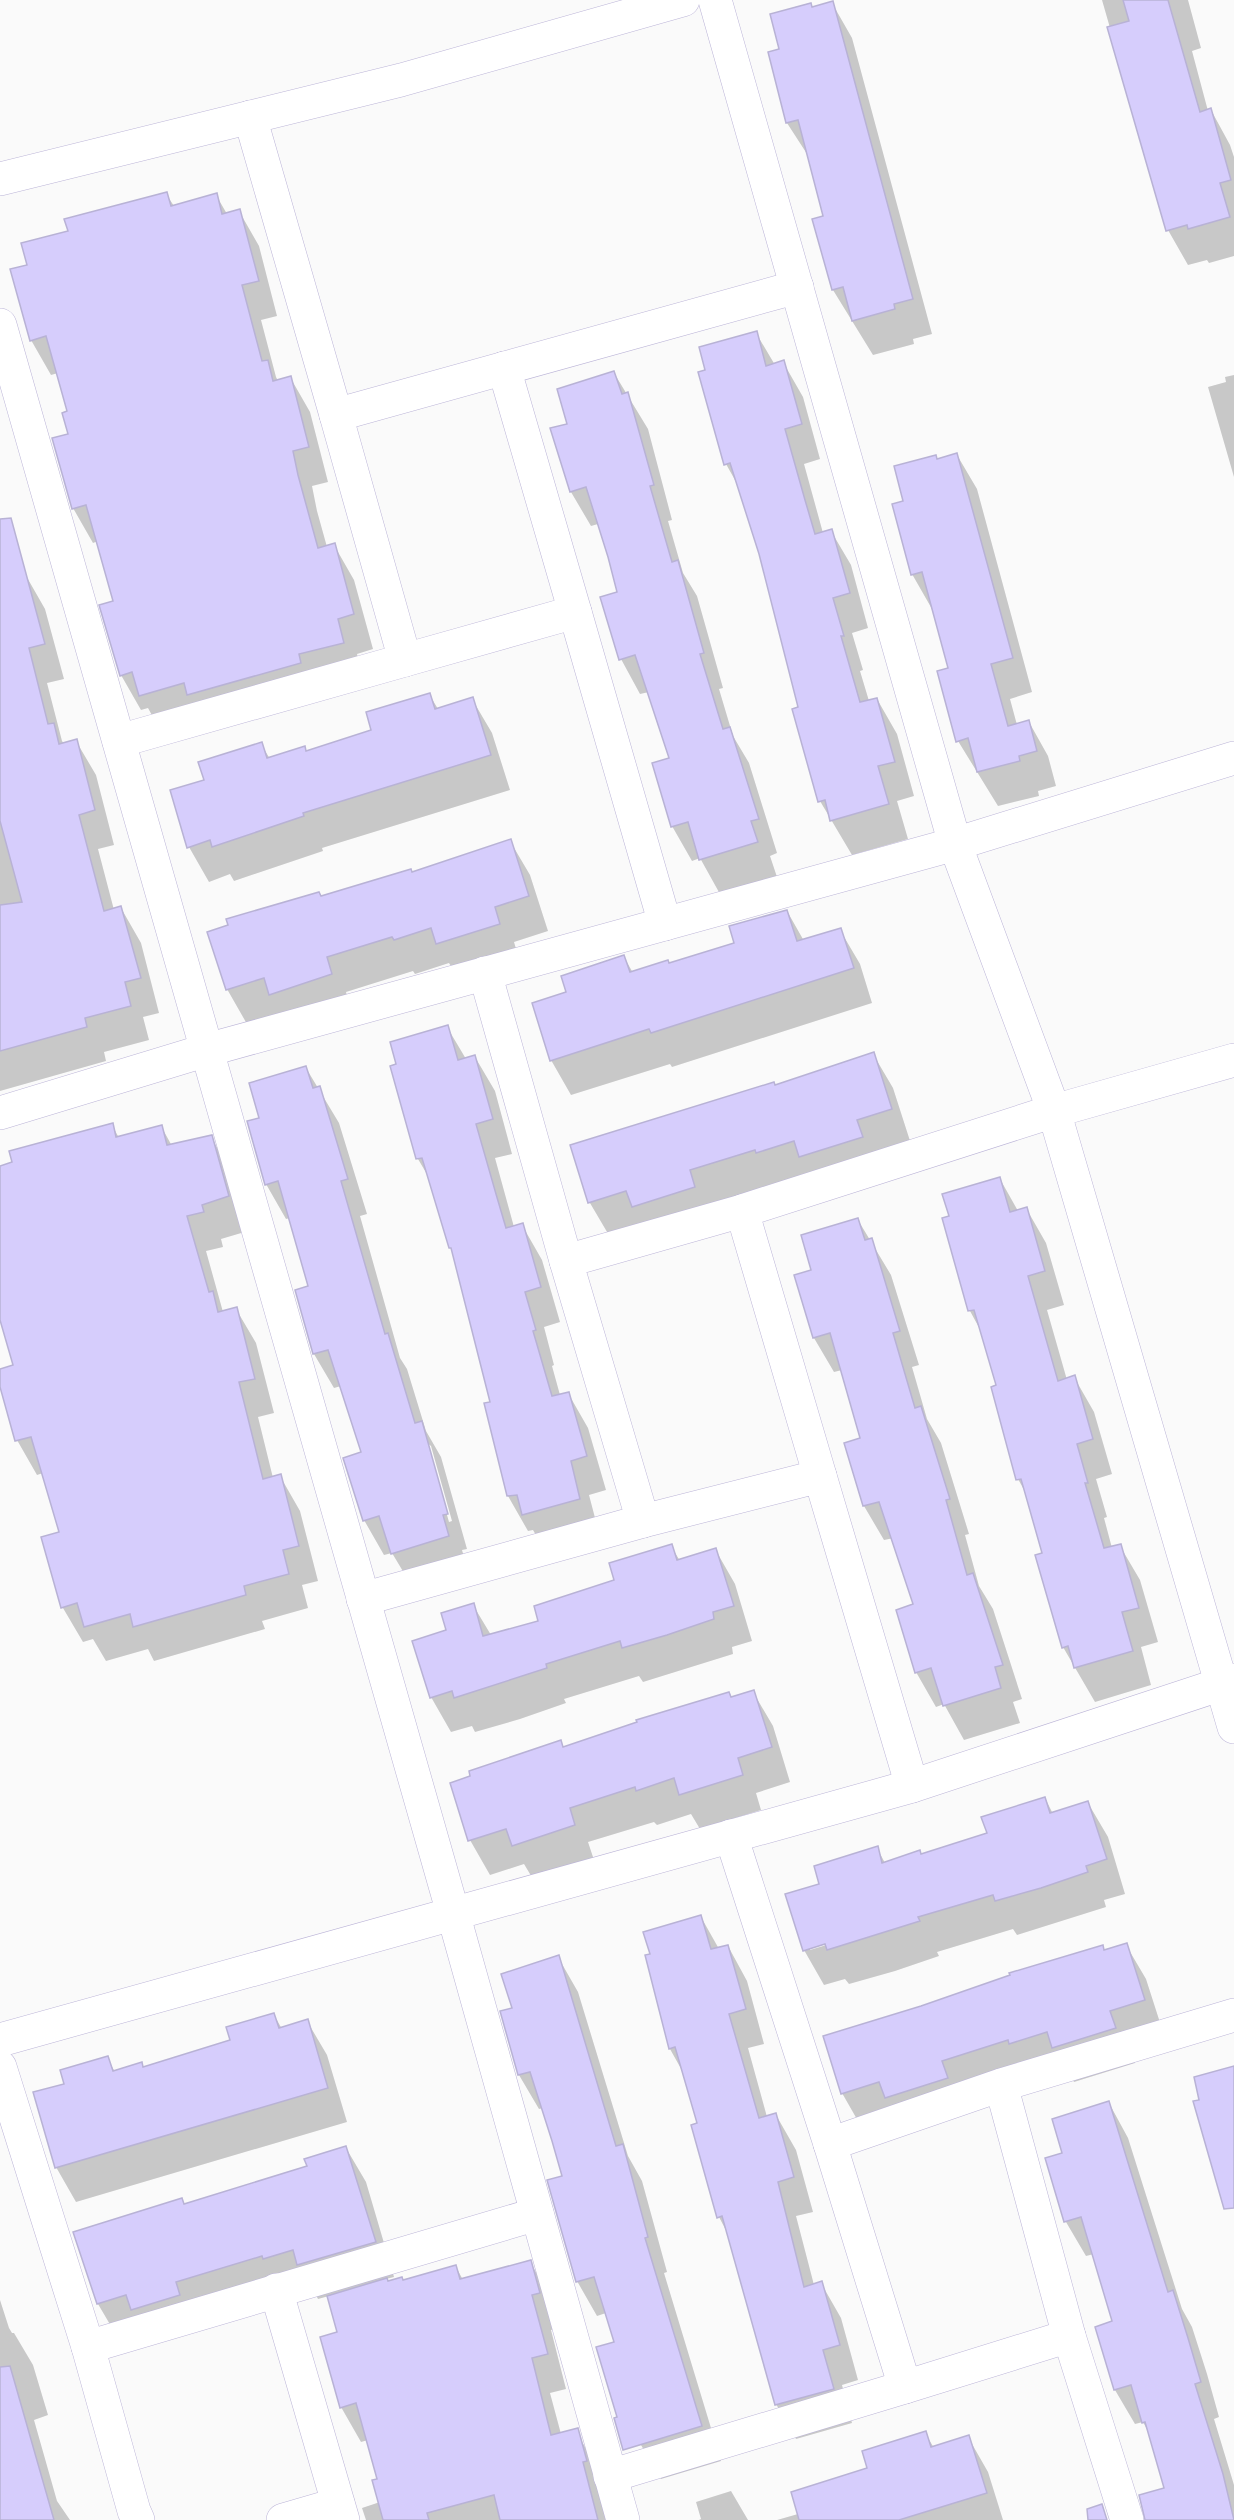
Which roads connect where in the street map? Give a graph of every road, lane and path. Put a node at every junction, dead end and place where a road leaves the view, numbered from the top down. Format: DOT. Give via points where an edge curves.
graph roads {
  1 [pos="682,0"];
  2 [pos="715,0"];
  3 [pos="250,117"];
  4 [pos="0,178"];
  5 [pos="797,287"];
  6 [pos="0,325"];
  7 [pos="504,368"];
  8 [pos="336,415"];
  9 [pos="575,612"];
  10 [pos="405,660"];
  11 [pos="119,741"];
  12 [pos="1234,758"];
  13 [pos="955,844"];
  14 [pos="665,924"];
  15 [pos="485,973"];
  16 [pos="207,1050"];
  17 [pos="1234,1060"];
  18 [pos="1054,1111"];
  19 [pos="0,1113"];
  20 [pos="742,1211"];
  21 [pos="566,1261"];
  22 [pos="820,1476"];
  23 [pos="643,1521"];
  24 [pos="363,1599"];
  25 [pos="1228,1682"];
  26 [pos="1234,1727"];
  27 [pos="912,1786"];
  28 [pos="731,1836"];
  29 [pos="453,1912"];
  30 [pos="1234,2015"];
  31 [pos="0,2040"];
  32 [pos="0,2067"];
  33 [pos="1001,2085"];
  34 [pos="830,2144"];
  35 [pos="537,2214"];
  36 [pos="276,2290"];
  37 [pos="1069,2336"];
  38 [pos="88,2347"];
  39 [pos="905,2387"];
  40 [pos="610,2476"];
  41 [pos="340,2512"];
  42 [pos="138,2520"];
  43 [pos="283,2520"];
  44 [pos="623,2520"];
  45 [pos="1127,2520"];
  1 -- 3 [label="street" via="401,80"];
  2 -- 5 [label="street"];
  3 -- 4 [label="street"];
  3 -- 8 [label="street"];
  5 -- 7 [label="street"];
  5 -- 13 [label="street"];
  6 -- 11 [label="street"];
  7 -- 8 [label="street"];
  7 -- 9 [label="street"];
  8 -- 10 [label="street"];
  9 -- 10 [label="street"];
  9 -- 14 [label="street"];
  10 -- 11 [label="street"];
  11 -- 16 [label="street"];
  12 -- 13 [label="street"];
  13 -- 14 [label="street"];
  13 -- 18 [label="street"];
  14 -- 15 [label="street"];
  15 -- 16 [label="street"];
  15 -- 21 [label="street"];
  16 -- 19 [label="street"];
  16 -- 24 [label="street"];
  17 -- 18 [label="street"];
  18 -- 20 [label="street"];
  18 -- 25 [label="street"];
  20 -- 21 [label="street"];
  20 -- 22 [label="street"];
  21 -- 23 [label="street"];
  22 -- 23 [label="street"];
  22 -- 27 [label="street"];
  23 -- 24 [label="street"];
  24 -- 29 [label="street"];
  25 -- 26 [label="street"];
  25 -- 27 [label="street"];
  27 -- 28 [label="street"];
  28 -- 29 [label="street"];
  28 -- 34 [label="street"];
  29 -- 31 [label="street"];
  29 -- 35 [label="street"];
  30 -- 33 [label="street"];
  32 -- 38 [label="street"];
  33 -- 34 [label="street"];
  33 -- 37 [label="street"];
  34 -- 39 [label="street"];
  35 -- 36 [label="street"];
  35 -- 40 [label="street"];
  36 -- 38 [label="street"];
  36 -- 41 [label="street"];
  37 -- 39 [label="street"];
  37 -- 45 [label="street"];
  38 -- 42 [label="street"];
  39 -- 40 [label="street"];
  40 -- 44 [label="street"];
  41 -- 43 [label="street"];
}
